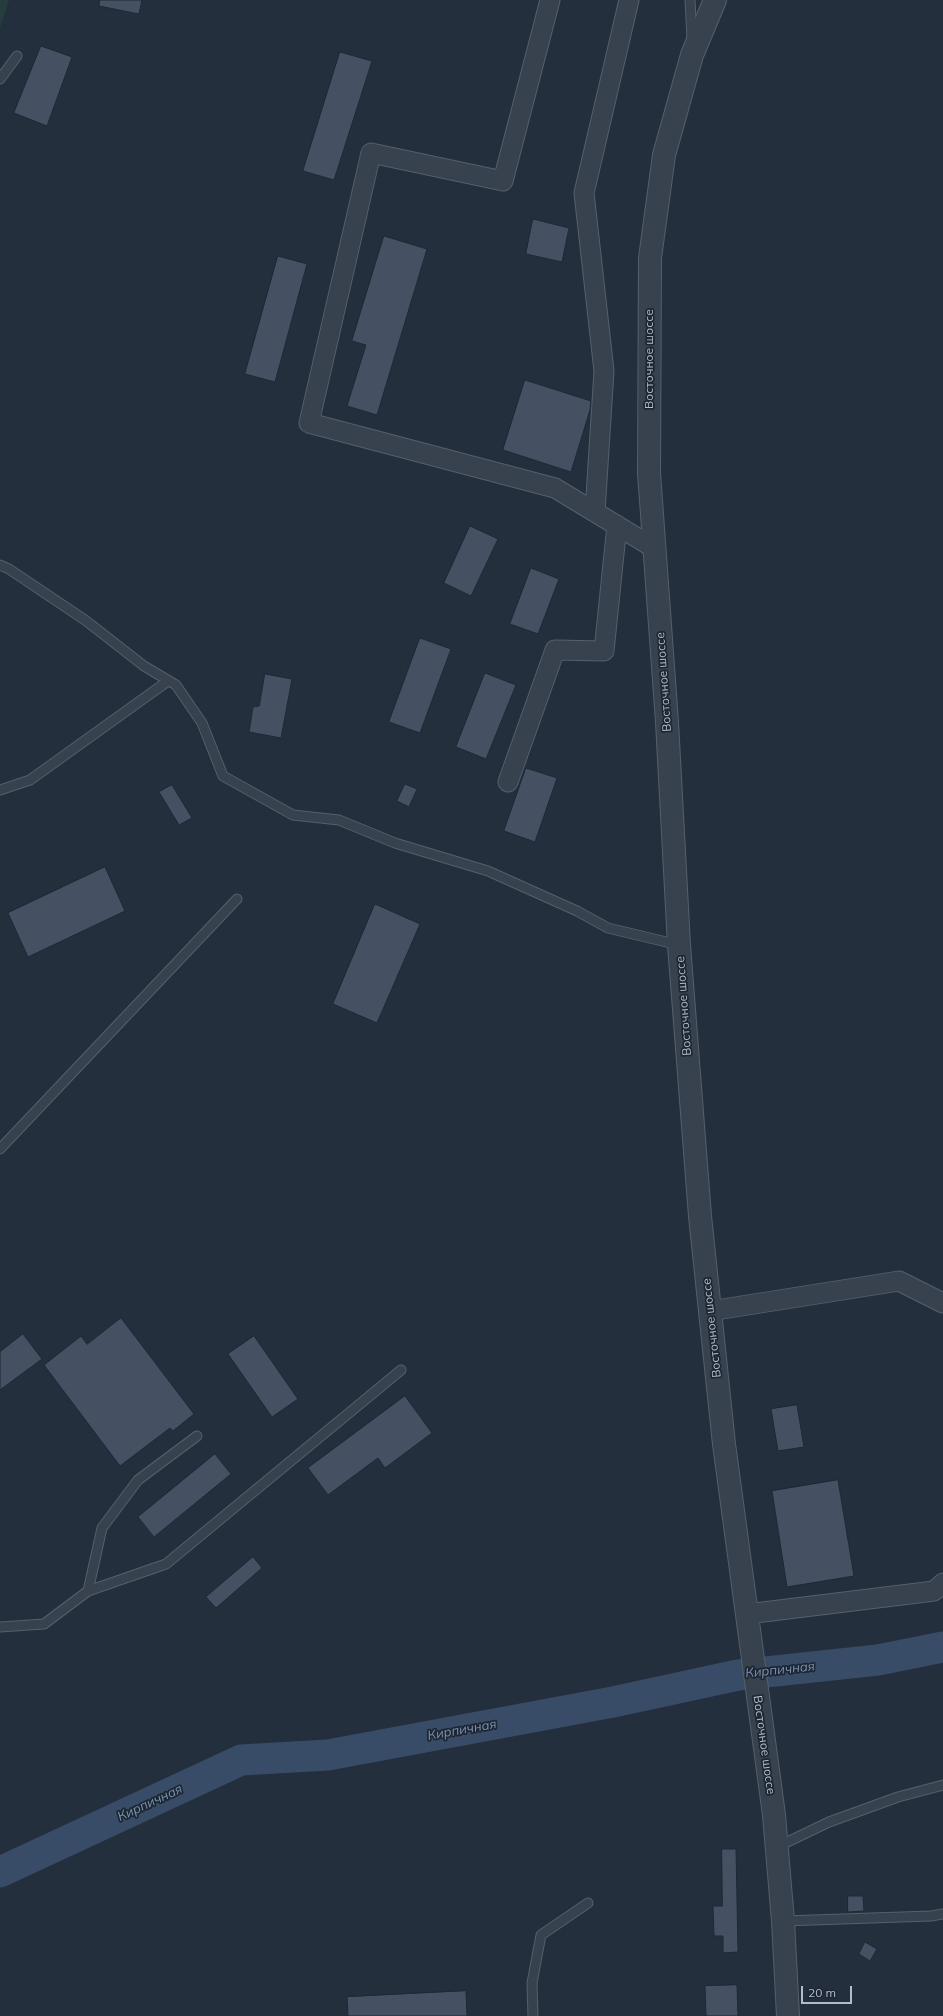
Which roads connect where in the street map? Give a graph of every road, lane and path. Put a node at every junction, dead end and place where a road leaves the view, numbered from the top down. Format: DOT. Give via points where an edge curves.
graph roads {
  1 [pos="550,0"];
  2 [pos="629,0"];
  3 [pos="690,0"];
  4 [pos="715,0"];
  5 [pos="692,55"];
  6 [pos="17,56"];
  7 [pos="0,79"];
  8 [pos="595,512"];
  9 [pos="617,525"];
  10 [pos="654,548"];
  11 [pos="0,565"];
  12 [pos="168,681"];
  13 [pos="508,782"];
  14 [pos="0,790"];
  15 [pos="237,899"];
  16 [pos="680,945"];
  17 [pos="0,1149"];
  18 [pos="943,1303"];
  19 [pos="710,1311"];
  20 [pos="401,1370"];
  21 [pos="197,1436"];
  22 [pos="943,1583"];
  23 [pos="88,1591"];
  24 [pos="746,1614"];
  25 [pos="0,1627"];
  26 [pos="943,1785"];
  27 [pos="776,1847"];
  28 [pos="588,1903"];
  29 [pos="943,1914"];
  30 [pos="783,1921"];
  31 [pos="534,2016"];
  32 [pos="788,2016"];
  1 -- 8 [label="street" via="503,181 372,153 309,423 555,488"];
  2 -- 8 [label="street" via="584,193 604,370"];
  3 -- 5 [label="lane"];
  4 -- 5 [label="street, Восточное шоссе"];
  5 -- 10 [label="street, Восточное шоссе" via="664,155 650,258 649,473"];
  6 -- 7 [label="lane"];
  8 -- 9 [label="street"];
  9 -- 10 [label="street"];
  9 -- 13 [label="street" via="604,650 555,650"];
  10 -- 16 [label="street, Восточное шоссе"];
  11 -- 12 [label="lane" via="85,620 144,666"];
  12 -- 14 [label="lane" via="30,780"];
  12 -- 16 [label="lane" via="176,685 202,722 223,776 293,816 339,820 396,843 488,871 577,911 608,928"];
  15 -- 17 [label="lane"];
  16 -- 19 [label="street, Восточное шоссе" via="700,1216"];
  18 -- 19 [label="street" via="899,1281"];
  19 -- 24 [label="street, Восточное шоссе"];
  20 -- 23 [label="lane" via="166,1564"];
  21 -- 23 [label="lane" via="138,1480 102,1528"];
  22 -- 24 [label="street" via="934,1591"];
  23 -- 25 [label="lane" via="44,1624"];
  24 -- 27 [label="street, Восточное шоссе"];
  26 -- 27 [label="lane" via="898,1797 829,1822"];
  27 -- 30 [label="street, Восточное шоссе"];
  28 -- 31 [label="lane" via="541,1935 532,1983"];
  29 -- 30 [label="lane"];
  30 -- 32 [label="street, Восточное шоссе"];
}
